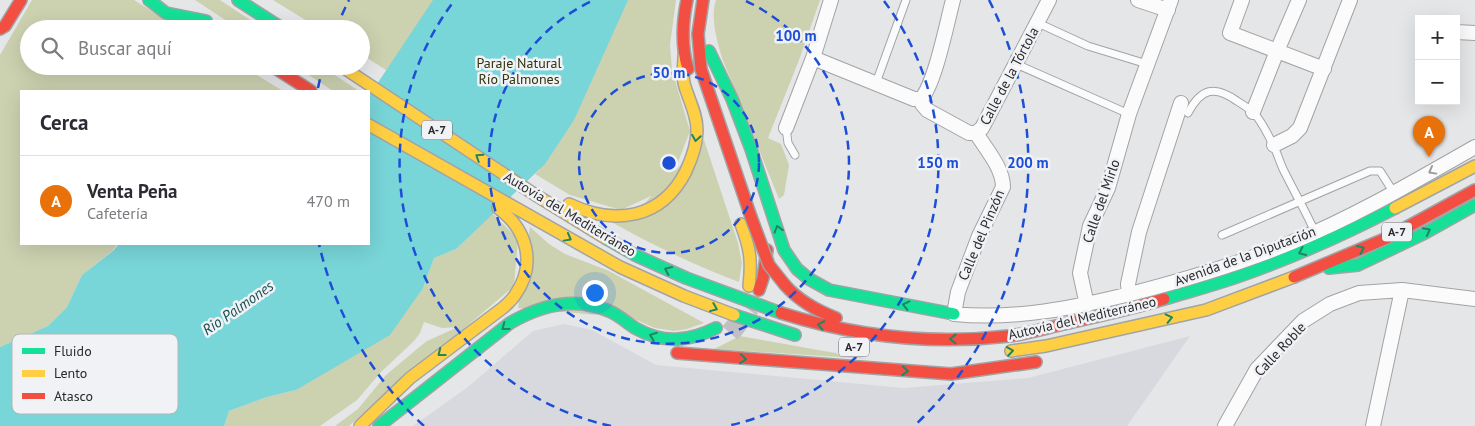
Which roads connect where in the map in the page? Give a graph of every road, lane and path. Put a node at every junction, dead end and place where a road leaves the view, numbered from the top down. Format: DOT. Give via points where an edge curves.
graph roads {
  1 [pos="21,0"];
  2 [pos="148,0"];
  3 [pos="238,0"];
  4 [pos="687,0"];
  5 [pos="703,0"];
  6 [pos="710,0"];
  7 [pos="831,0"];
  8 [pos="906,0"];
  9 [pos="953,0"];
  10 [pos="1049,0"];
  11 [pos="1138,0"];
  12 [pos="1242,0"];
  13 [pos="1300,0"];
  14 [pos="1350,0"];
  15 [pos="184,5"];
  16 [pos="1170,5"];
  17 [pos="201,20"];
  18 [pos="205,20"];
  19 [pos="269,20"];
  20 [pos="1038,23"];
  21 [pos="2,27"];
  22 [pos="1460,32"];
  23 [pos="1475,33"];
  24 [pos="0,39"];
  25 [pos="709,51"];
  26 [pos="1277,51"];
  27 [pos="684,56"];
  28 [pos="813,58"];
  29 [pos="1016,64"];
  30 [pos="1147,64"];
  31 [pos="1324,69"];
  32 [pos="286,75"];
  33 [pos="355,75"];
  34 [pos="876,83"];
  35 [pos="309,90"];
  36 [pos="921,99"];
  37 [pos="1184,108"];
  38 [pos="1253,112"];
  39 [pos="1129,114"];
  40 [pos="370,126"];
  41 [pos="786,128"];
  42 [pos="709,130"];
  43 [pos="976,133"];
  44 [pos="1274,145"];
  45 [pos="1475,148"];
  46 [pos="795,155"];
  47 [pos="430,161"];
  48 [pos="1475,166"];
  49 [pos="1475,190"];
  50 [pos="534,194"];
  51 [pos="1394,194"];
  52 [pos="1300,201"];
  53 [pos="734,203"];
  54 [pos="1475,205"];
  55 [pos="1315,232"];
  56 [pos="1222,235"];
  57 [pos="1317,269"];
  58 [pos="1402,290"];
  59 [pos="1129,294"];
  60 [pos="1475,299"];
  61 [pos="1087,305"];
  62 [pos="1206,310"];
  63 [pos="954,314"];
  64 [pos="1166,331"];
  65 [pos="809,338"];
  66 [pos="904,338"];
  67 [pos="654,348"];
  68 [pos="999,353"];
  69 [pos="1044,360"];
  70 [pos="360,426"];
  71 [pos="379,426"];
  72 [pos="396,426"];
  73 [pos="1225,426"];
  74 [pos="1373,426"];
  1 -- 21 [label="main road"];
  2 -- 17 [label="main road" via="166,13"];
  3 -- 19 [label="main road"];
  4 -- 27 [label="main road" via="683,21"];
  5 -- 66 [label="main road, bridge" via="698,55 701,69 769,265 799,299 821,312 860,324 890,328"];
  6 -- 25 [label="main road" via="707,20"];
  7 -- 28 [label="street"];
  8 -- 34 [label="lane"];
  9 -- 36 [label="street" via="934,74"];
  10 -- 20 [label="street, Calle de la Tórtola"];
  11 -- 16 [label="street"];
  12 -- 26 [label="street" via="1230,33"];
  13 -- 26 [label="street"];
  14 -- 31 [label="street"];
  15 -- 18 [label="main road"];
  16 -- 30 [label="street, Calle del Mirlo"];
  20 -- 29 [label="street, Calle de la Tórtola"];
  20 -- 30 [label="lane" via="1088,46"];
  21 -- 24 [label="main road" via="4,33"];
  22 -- 23 [label="street"];
  25 -- 53 [label="main road" via="764,214 767,254 754,288 750,248"];
  63 -- 25 [label="main road, one-way" via="829,290 815,284 790,264 744,128"];
  26 -- 31 [label="street"];
  26 -- 38 [label="street"];
  27 -- 42 [label="main road"];
  27 -- 50 [label="main road, one-way" via="683,80 696,120 697,134 690,163 674,190 654,208 631,215 606,217 576,208 553,195"];
  28 -- 34 [label="street, Calle de la Tórtola"];
  28 -- 41 [label="street"];
  29 -- 39 [label="lane"];
  29 -- 43 [label="street, Calle de la Tórtola" via="982,128"];
  30 -- 39 [label="street, Calle del Mirlo"];
  31 -- 44 [label="street" via="1300,128"];
  32 -- 35 [label="main road"];
  50 -- 33 [label="main road, Autovía del Mediterráneo / A-7, one-way"];
  34 -- 36 [label="street, Calle de la Tórtola"];
  36 -- 43 [label="street, Calle de la Tórtola" via="926,110 969,133"];
  37 -- 38 [label="lane" via="1201,95 1218,90"];
  37 -- 59 [label="street" via="1139,232 1128,284"];
  38 -- 44 [label="lane"];
  39 -- 61 [label="street, Calle del Mirlo" via="1108,188 1090,226 1080,273"];
  40 -- 47 [label="main road, Autovía del Mediterráneo / A-7"];
  41 -- 46 [label="lane" via="788,143"];
  43 -- 63 [label="street, Calle del Pinzón" via="1003,179 978,236 958,292"];
  44 -- 52 [label="lane"];
  45 -- 51 [label="street, Avenida de la Diputación, one-way"];
  47 -- 65 [label="main road, Autovía del Mediterráneo / A-7, one-way" via="656,284 753,324"];
  47 -- 70 [label="main road, one-way" via="455,183 505,212 516,223 525,238 528,257 525,276 516,294 504,307 410,378"];
  48 -- 66 [label="main road, Autovía del Mediterráneo / A-7, one-way" via="1347,233 1222,282 1138,307 1010,336"];
  57 -- 49 [label="main road, Autovía del Mediterráneo / A-7, one-way" via="1387,238"];
  66 -- 50 [label="main road, Autovía del Mediterráneo / A-7, one-way" via="812,323 724,294 635,254"];
  51 -- 52 [label="lane" via="1380,171 1370,171"];
  51 -- 55 [label="street, Avenida de la Diputación"];
  52 -- 55 [label="lane"];
  52 -- 56 [label="lane"];
  57 -- 54 [label="main road, one-way" via="1358,265"];
  55 -- 59 [label="street, Avenida de la Diputación" via="1226,266"];
  57 -- 62 [label="main road, Autovía del Mediterráneo / A-7"];
  58 -- 60 [label="street, Calle Roble"];
  58 -- 73 [label="street, Calle Roble" via="1359,293 1330,304 1303,321 1257,369"];
  58 -- 74 [label="street"];
  59 -- 61 [label="street, Avenida de la Diputación"];
  61 -- 63 [label="street" via="1012,316"];
  62 -- 64 [label="main road" via="1191,323"];
  68 -- 62 [label="main road, Autovía del Mediterráneo / A-7, one-way" via="1046,346"];
  67 -- 72 [label="main road" via="598,320 556,314 530,322 516,331"];
  69 -- 71 [label="main road" via="951,374 673,352 700,348 719,332 688,340 669,340 637,329 613,313 589,304 562,303 538,308 510,323"];
}
